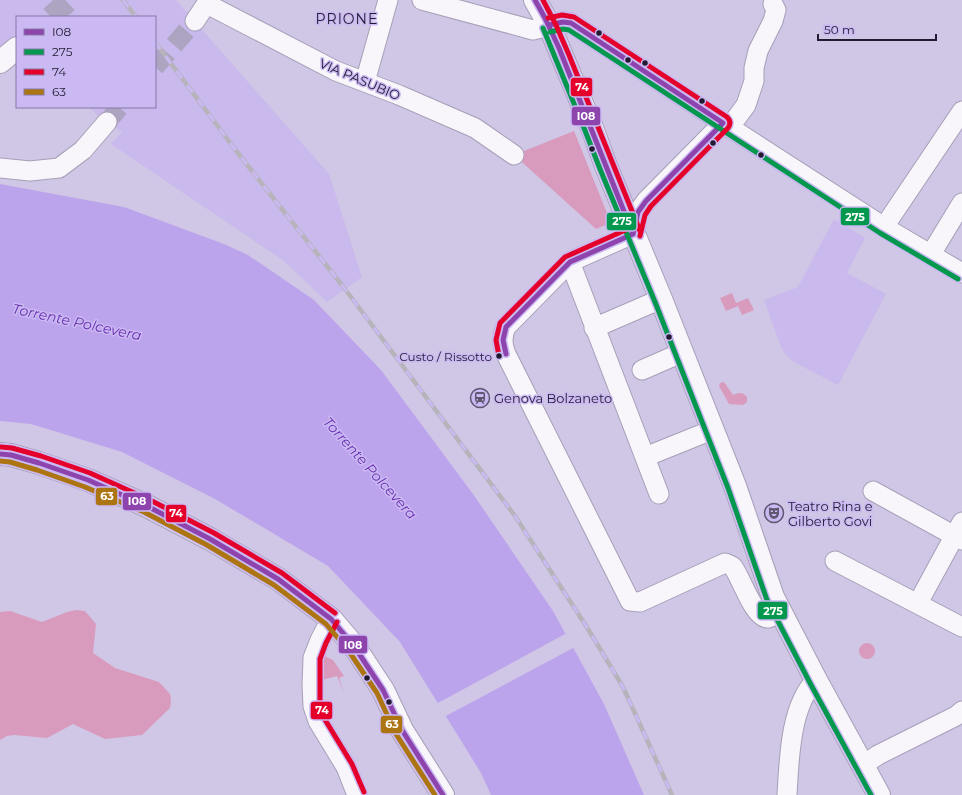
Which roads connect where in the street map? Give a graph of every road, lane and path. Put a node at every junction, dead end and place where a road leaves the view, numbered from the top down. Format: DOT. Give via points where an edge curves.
graph roads {
  1 [pos="388,0"];
  2 [pos="422,0"];
  3 [pos="534,0"];
  4 [pos="208,2"];
  5 [pos="773,4"];
  6 [pos="194,21"];
  7 [pos="549,25"];
  8 [pos="16,49"];
  9 [pos="0,62"];
  10 [pos="365,82"];
  11 [pos="962,111"];
  12 [pos="107,122"];
  13 [pos="726,125"];
  14 [pos="514,154"];
  15 [pos="0,168"];
  16 [pos="962,203"];
  17 [pos="884,227"];
  18 [pos="633,234"];
  19 [pos="931,254"];
  20 [pos="570,262"];
  21 [pos="962,273"];
  22 [pos="661,299"];
  23 [pos="594,328"];
  24 [pos="682,353"];
  25 [pos="642,370"];
  26 [pos="712,430"];
  27 [pos="0,454"];
  28 [pos="645,457"];
  29 [pos="873,491"];
  30 [pos="659,494"];
  31 [pos="960,533"];
  32 [pos="836,561"];
  33 [pos="918,603"];
  34 [pos="780,613"];
  35 [pos="331,619"];
  36 [pos="962,627"];
  37 [pos="816,680"];
  38 [pos="962,711"];
  39 [pos="863,765"];
  40 [pos="357,795"];
  41 [pos="443,795"];
  42 [pos="787,795"];
  43 [pos="879,795"];
  1 -- 10 [label="street"];
  2 -- 7 [label="street" via="533,30"];
  3 -- 7 [label="main road"];
  4 -- 6 [label="street"];
  4 -- 10 [label="street, VIA PASUBIO" via="336,71"];
  5 -- 13 [label="street" via="776,10 773,22 758,51 754,81 746,105"];
  7 -- 13 [label="street" via="571,23"];
  7 -- 18 [label="main road"];
  8 -- 9 [label="main road"];
  10 -- 14 [label="street, VIA PASUBIO" via="475,128"];
  11 -- 17 [label="street"];
  12 -- 15 [label="street" via="83,150 59,168 30,171"];
  13 -- 17 [label="street"];
  13 -- 18 [label="street" via="646,201 638,212"];
  16 -- 19 [label="street"];
  17 -- 19 [label="street"];
  18 -- 20 [label="street"];
  18 -- 22 [label="main road"];
  19 -- 21 [label="street"];
  20 -- 23 [label="street"];
  20 -- 34 [label="street" via="506,327 503,332 503,343 506,354 630,602 640,602 725,563 733,567 760,614 768,618"];
  22 -- 23 [label="street"];
  22 -- 24 [label="main road"];
  23 -- 28 [label="street"];
  24 -- 25 [label="street"];
  24 -- 26 [label="main road"];
  26 -- 28 [label="street"];
  26 -- 34 [label="main road"];
  27 -- 35 [label="main road" via="25,459 88,480 148,506 278,579"];
  28 -- 30 [label="street"];
  29 -- 31 [label="street"];
  31 -- 33 [label="street"];
  32 -- 33 [label="street"];
  33 -- 36 [label="street"];
  34 -- 37 [label="main road"];
  35 -- 40 [label="street" via="313,658 313,706 318,721 346,767"];
  35 -- 41 [label="main road" via="354,646 384,690 402,730"];
  37 -- 39 [label="main road"];
  37 -- 42 [label="street" via="808,688 797,717 790,750"];
  38 -- 39 [label="street"];
  39 -- 43 [label="main road"];
}
